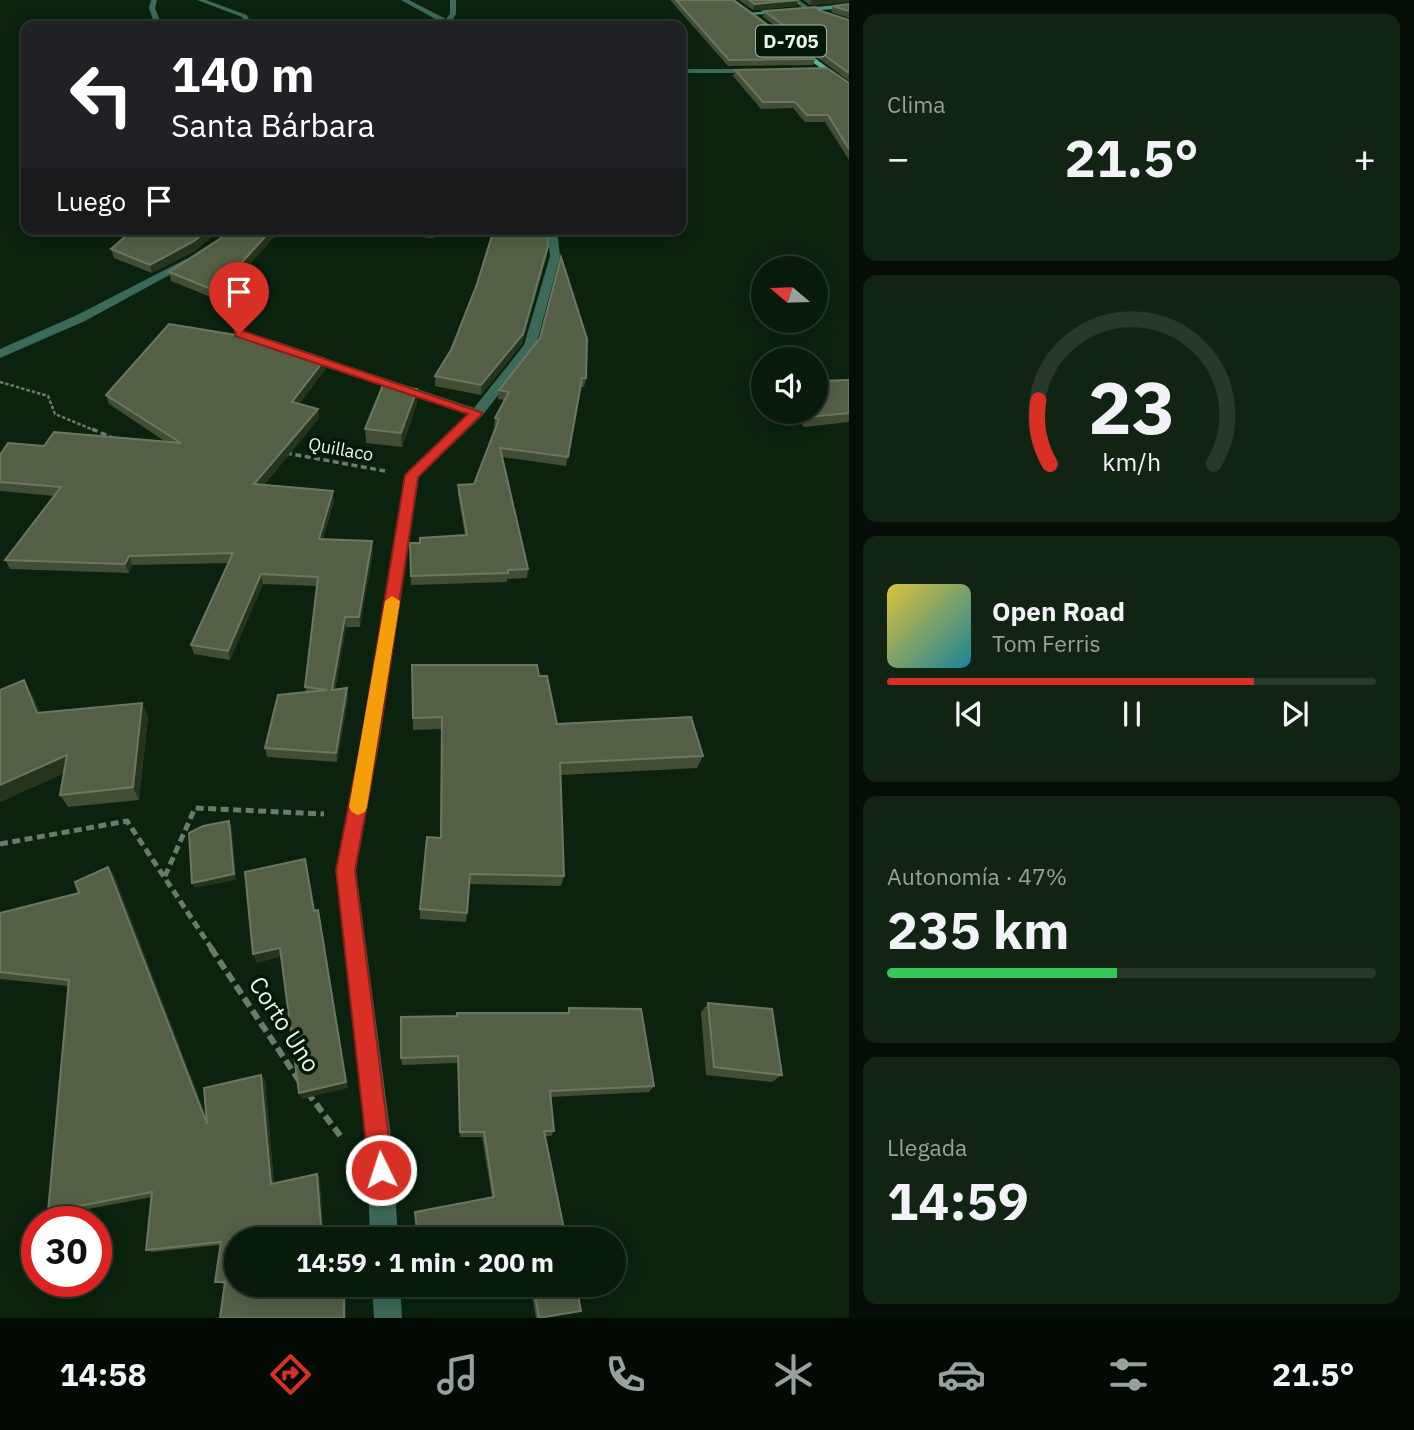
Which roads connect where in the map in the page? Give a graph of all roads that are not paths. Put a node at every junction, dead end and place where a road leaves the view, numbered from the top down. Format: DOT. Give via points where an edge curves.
graph roads {
  1 [pos="154,0"];
  2 [pos="201,0"];
  3 [pos="404,0"];
  4 [pos="453,0"];
  5 [pos="731,0"];
  6 [pos="795,0"];
  7 [pos="849,6"];
  8 [pos="808,9"];
  9 [pos="751,13"];
  10 [pos="833,17"];
  11 [pos="157,21"];
  12 [pos="246,21"];
  13 [pos="443,21"];
  14 [pos="451,21"];
  15 [pos="686,71"];
  16 [pos="775,71"];
  17 [pos="815,71"];
  18 [pos="829,71"];
  19 [pos="849,86"];
  20 [pos="553,235"];
  21 [pos="205,251"];
  22 [pos="239,334"];
  23 [pos="0,354"];
  24 [pos="477,413"];
  25 [pos="384,1227"];
  26 [pos="387,1297"];
  27 [pos="388,1318"];
  1 -- 11 [label="street"];
  2 -- 12 [label="street" via="245,16"];
  3 -- 13 [label="street"];
  4 -- 14 [label="street"];
  5 -- 9 [label="main road, D-705"];
  6 -- 8 [label="street"];
  7 -- 8 [label="street"];
  8 -- 9 [label="street"];
  8 -- 10 [label="street"];
  9 -- 18 [label="main road, D-705"];
  15 -- 16 [label="street"];
  17 -- 18 [label="street"];
  18 -- 19 [label="main road, D-705"];
  20 -- 24 [label="street" via="555,256 530,346"];
  21 -- 23 [label="street" via="81,318"];
  22 -- 24 [label="street"];
  24 -- 25 [label="street" via="412,475 346,870 380,1152"];
  26 -- 27 [label="street"];
}
